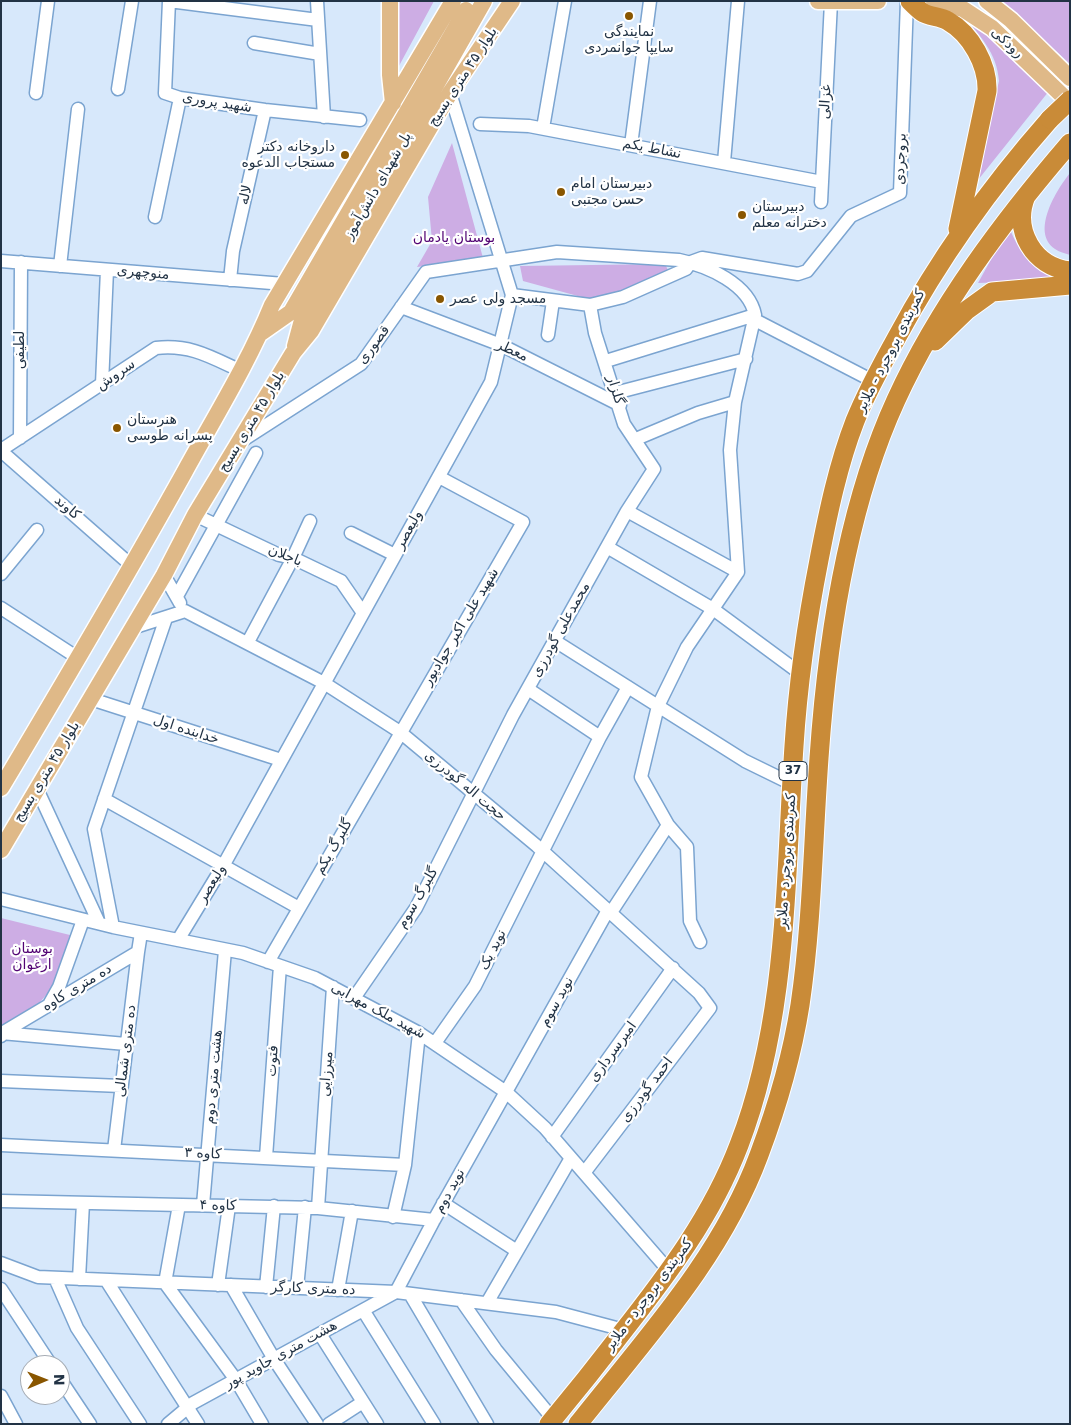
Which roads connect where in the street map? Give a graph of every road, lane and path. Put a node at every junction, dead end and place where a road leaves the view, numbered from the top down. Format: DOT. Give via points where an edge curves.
graph roads {
  1 [pos="48,1"];
  2 [pos="132,1"];
  3 [pos="169,1"];
  4 [pos="317,1"];
  5 [pos="390,1"];
  6 [pos="452,1"];
  7 [pos="471,1"];
  8 [pos="484,1"];
  9 [pos="512,1"];
  10 [pos="565,1"];
  11 [pos="650,1"];
  12 [pos="738,1"];
  13 [pos="878,1"];
  14 [pos="908,1"];
  15 [pos="934,1"];
  16 [pos="987,1"];
  17 [pos="824,2"];
  18 [pos="318,20"];
  19 [pos="254,43"];
  20 [pos="320,54"];
  21 [pos="1070,78"];
  22 [pos="118,89"];
  23 [pos="36,93"];
  24 [pos="450,93"];
  25 [pos="180,98"];
  26 [pos="1070,101"];
  27 [pos="393,103"];
  28 [pos="78,109"];
  29 [pos="265,110"];
  30 [pos="324,117"];
  31 [pos="360,120"];
  32 [pos="480,124"];
  33 [pos="543,128"];
  34 [pos="1070,143"];
  35 [pos="631,145"];
  36 [pos="724,162"];
  37 [pos="822,182"];
  38 [pos="1028,191"];
  39 [pos="821,202"];
  40 [pos="155,217"];
  41 [pos="957,237"];
  42 [pos="1,261"];
  43 [pos="502,261"];
  44 [pos="21,262"];
  45 [pos="691,262"];
  46 [pos="60,266"];
  47 [pos="107,270"];
  48 [pos="1070,271"];
  49 [pos="230,280"];
  50 [pos="284,284"];
  51 [pos="1070,285"];
  52 [pos="512,295"];
  53 [pos="553,301"];
  54 [pos="590,305"];
  55 [pos="401,307"];
  56 [pos="296,316"];
  57 [pos="755,317"];
  58 [pos="261,333"];
  59 [pos="548,335"];
  60 [pos="501,345"];
  61 [pos="293,353"];
  62 [pos="918,357"];
  63 [pos="746,360"];
  64 [pos="606,361"];
  65 [pos="241,370"];
  66 [pos="873,381"];
  67 [pos="102,384"];
  68 [pos="617,399"];
  69 [pos="736,402"];
  70 [pos="20,438"];
  71 [pos="636,439"];
  72 [pos="240,442"];
  73 [pos="1,450"];
  74 [pos="256,453"];
  75 [pos="654,469"];
  76 [pos="439,477"];
  77 [pos="628,510"];
  78 [pos="195,515"];
  79 [pos="310,522"];
  80 [pos="215,525"];
  81 [pos="37,530"];
  82 [pos="351,533"];
  83 [pos="607,547"];
  84 [pos="395,555"];
  85 [pos="294,558"];
  86 [pos="132,566"];
  87 [pos="738,572"];
  88 [pos="1,574"];
  89 [pos="164,575"];
  90 [pos="177,596"];
  91 [pos="1,608"];
  92 [pos="713,609"];
  93 [pos="185,611"];
  94 [pos="363,613"];
  95 [pos="166,618"];
  96 [pos="132,628"];
  97 [pos="555,641"];
  98 [pos="248,642"];
  99 [pos="78,658"];
  100 [pos="801,674"];
  101 [pos="324,683"];
  102 [pos="628,687"];
  103 [pos="528,689"];
  104 [pos="91,699"];
  105 [pos="658,706"];
  106 [pos="132,712"];
  107 [pos="400,732"];
  108 [pos="600,737"];
  109 [pos="281,760"];
  110 [pos="792,784"];
  111 [pos="1,788"];
  112 [pos="37,789"];
  113 [pos="474,794"];
  114 [pos="104,799"];
  115 [pos="668,825"];
  116 [pos="1,850"];
  117 [pos="542,852"];
  118 [pos="223,866"];
  119 [pos="1,899"];
  120 [pos="299,908"];
  121 [pos="609,913"];
  122 [pos="83,920"];
  123 [pos="99,923"];
  124 [pos="113,927"];
  125 [pos="141,933"];
  126 [pos="178,940"];
  127 [pos="700,942"];
  128 [pos="225,950"];
  129 [pos="138,952"];
  130 [pos="274,964"];
  131 [pos="673,968"];
  132 [pos="333,987"];
  133 [pos="354,998"];
  134 [pos="49,1004"];
  135 [pos="710,1008"];
  136 [pos="419,1033"];
  137 [pos="1,1034"];
  138 [pos="435,1043"];
  139 [pos="126,1044"];
  140 [pos="1,1081"];
  141 [pos="122,1086"];
  142 [pos="506,1092"];
  143 [pos="552,1136"];
  144 [pos="1,1145"];
  145 [pos="114,1150"];
  146 [pos="207,1154"];
  147 [pos="266,1157"];
  148 [pos="571,1158"];
  149 [pos="322,1160"];
  150 [pos="405,1165"];
  151 [pos="584,1173"];
  152 [pos="1,1202"];
  153 [pos="83,1203"];
  154 [pos="443,1203"];
  155 [pos="179,1205"];
  156 [pos="203,1205"];
  157 [pos="229,1206"];
  158 [pos="274,1206"];
  159 [pos="312,1208"];
  160 [pos="352,1211"];
  161 [pos="394,1217"];
  162 [pos="434,1220"];
  163 [pos="517,1251"];
  164 [pos="1,1263"];
  165 [pos="670,1272"];
  166 [pos="55,1278"];
  167 [pos="79,1279"];
  168 [pos="106,1280"];
  169 [pos="165,1282"];
  170 [pos="225,1285"];
  171 [pos="266,1287"];
  172 [pos="297,1288"];
  173 [pos="1,1289"];
  174 [pos="338,1290"];
  175 [pos="396,1292"];
  176 [pos="410,1294"];
  177 [pos="461,1300"];
  178 [pos="487,1303"];
  179 [pos="363,1310"];
  180 [pos="624,1330"];
  181 [pos="320,1334"];
  182 [pos="44,1355"];
  183 [pos="274,1359"];
  184 [pos="236,1380"];
  185 [pos="70,1394"];
  186 [pos="1,1396"];
  187 [pos="363,1402"];
  188 [pos="188,1408"];
  189 [pos="551,1421"];
  190 [pos="16,1424"];
  191 [pos="90,1424"];
  192 [pos="140,1424"];
  193 [pos="168,1424"];
  194 [pos="198,1424"];
  195 [pos="262,1424"];
  196 [pos="316,1424"];
  197 [pos="330,1424"];
  198 [pos="377,1424"];
  199 [pos="434,1424"];
  200 [pos="488,1424"];
  201 [pos="578,1424"];
  1 -- 23 [label="street"];
  2 -- 22 [label="street"];
  3 -- 18 [label="street"];
  3 -- 25 [label="street, شهید پروری" via="165,93"];
  4 -- 18 [label="street"];
  5 -- 27 [label="main road"];
  6 -- 27 [label="main road"];
  7 -- 56 [label="main road, پل شهدای دانش‌آموز"];
  8 -- 56 [label="main road, پل شهدای دانش‌آموز"];
  9 -- 24 [label="main road, بلوار ۴۵ متری بسیج"];
  10 -- 33 [label="street"];
  11 -- 35 [label="street"];
  12 -- 36 [label="street"];
  13 -- 17 [label="main road"];
  14 -- 41 [label="highway" via="923,13 955,25 968,38 986,76 987,91"];
  14 -- 45 [label="street, بروجردی" via="900,193 851,216 807,271 798,274 702,258"];
  15 -- 26 [label="main road, رودکی" via="963,9 992,28"];
  16 -- 21 [label="main road, رودکی"];
  17 -- 37 [label="street, غزالی"];
  18 -- 20 [label="street"];
  19 -- 20 [label="street"];
  20 -- 30 [label="street"];
  24 -- 43 [label="street, ولیعصر"];
  24 -- 61 [label="main road, بلوار ۴۵ متری بسیج" via="311,331"];
  25 -- 29 [label="street, شهید پروری"];
  25 -- 40 [label="street"];
  26 -- 41 [label="highway, کمربندی بروجرد - ملایر / 37, bridge" via="1050,119 986,195"];
  27 -- 50 [label="main road"];
  28 -- 46 [label="street"];
  29 -- 30 [label="street, شهید پروری"];
  29 -- 49 [label="street, لاله" via="233,251"];
  30 -- 31 [label="street, شهید پروری"];
  32 -- 33 [label="street, نشاط یکم"];
  33 -- 35 [label="street, نشاط یکم"];
  34 -- 38 [label="highway, کمربندی بروجرد - ملایر / 37"];
  35 -- 36 [label="street, نشاط یکم"];
  36 -- 37 [label="street, نشاط یکم"];
  37 -- 39 [label="street, غزالی"];
  38 -- 48 [label="highway" via="1022,215 1023,229 1033,253 1053,267"];
  38 -- 62 [label="highway, کمربندی بروجرد - ملایر / 37" via="982,255"];
  41 -- 66 [label="highway, کمربندی بروجرد - ملایر / 37" via="923,289"];
  42 -- 44 [label="street, منوچهری"];
  43 -- 45 [label="street, قصوری" via="557,252"];
  43 -- 52 [label="street, ولیعصر"];
  43 -- 55 [label="street, قصوری" via="426,272"];
  44 -- 46 [label="street, منوچهری"];
  44 -- 70 [label="street, لطیفی"];
  45 -- 54 [label="street" via="686,269 623,297"];
  45 -- 57 [label="street" via="741,288 753,304"];
  46 -- 47 [label="street, منوچهری"];
  47 -- 49 [label="street, منوچهری"];
  47 -- 67 [label="street"];
  49 -- 50 [label="street, منوچهری"];
  50 -- 58 [label="main road"];
  51 -- 62 [label="highway" via="992,292 967,310"];
  52 -- 53 [label="street"];
  52 -- 60 [label="street, ولیعصر"];
  53 -- 54 [label="street"];
  53 -- 59 [label="street"];
  54 -- 64 [label="street, گلزار"];
  55 -- 60 [label="street, معطر"];
  55 -- 72 [label="street, قصوری" via="361,364"];
  56 -- 58 [label="main road"];
  56 -- 61 [label="main road"];
  57 -- 63 [label="street"];
  57 -- 64 [label="street"];
  57 -- 66 [label="street"];
  58 -- 65 [label="main road"];
  60 -- 68 [label="street, معطر"];
  60 -- 76 [label="street, ولیعصر" via="491,382"];
  61 -- 72 [label="main road, بلوار ۴۵ متری بسیج"];
  62 -- 201 [label="highway, کمربندی بروجرد - ملایر / 37" via="894,403 876,451 842,578 824,700 800,1004 774,1114 750,1178 713,1248"];
  63 -- 68 [label="street"];
  63 -- 69 [label="street"];
  64 -- 68 [label="street, گلزار"];
  65 -- 67 [label="street, سروش" via="196,350 168,346 156,348"];
  65 -- 86 [label="main road"];
  66 -- 100 [label="highway, کمربندی بروجرد - ملایر / 37" via="855,422 832,495"];
  67 -- 70 [label="street, سروش"];
  68 -- 71 [label="street, گلزار" via="624,424"];
  69 -- 71 [label="street" via="698,413"];
  69 -- 87 [label="street" via="730,450"];
  70 -- 73 [label="street, سروش"];
  71 -- 75 [label="street, گلزار"];
  72 -- 78 [label="main road, بلوار ۴۵ متری بسیج"];
  73 -- 86 [label="street, کاوند"];
  74 -- 80 [label="street"];
  75 -- 77 [label="street, محمدعلی گودرزی"];
  76 -- 84 [label="street, ولیعصر"];
  76 -- 107 [label="street, شهید علی اکبر جوادپور" via="523,522"];
  77 -- 83 [label="street, محمدعلی گودرزی"];
  77 -- 87 [label="street"];
  78 -- 80 [label="street, باجلان"];
  78 -- 89 [label="main road, بلوار ۴۵ متری بسیج"];
  79 -- 85 [label="street"];
  80 -- 85 [label="street, باجلان" via="279,555"];
  80 -- 90 [label="street"];
  81 -- 88 [label="street"];
  82 -- 84 [label="street"];
  83 -- 92 [label="street"];
  83 -- 97 [label="street, محمدعلی گودرزی"];
  84 -- 94 [label="street, ولیعصر"];
  85 -- 94 [label="street, باجلان" via="341,581"];
  85 -- 98 [label="street"];
  86 -- 99 [label="main road"];
  87 -- 92 [label="street"];
  89 -- 90 [label="street"];
  89 -- 96 [label="main road, بلوار ۴۵ متری بسیج"];
  90 -- 93 [label="street"];
  91 -- 99 [label="street"];
  92 -- 100 [label="street"];
  92 -- 105 [label="street" via="687,647"];
  93 -- 95 [label="street"];
  93 -- 98 [label="street, حجت اله گودرزی"];
  94 -- 101 [label="street, ولیعصر"];
  95 -- 96 [label="street"];
  95 -- 106 [label="street"];
  96 -- 104 [label="main road, بلوار ۴۵ متری بسیج"];
  97 -- 102 [label="street"];
  97 -- 103 [label="street, محمدعلی گودرزی"];
  98 -- 101 [label="street, حجت اله گودرزی"];
  99 -- 111 [label="main road"];
  100 -- 110 [label="highway, کمربندی بروجرد - ملایر / 37"];
  101 -- 107 [label="street, حجت اله گودرزی"];
  101 -- 109 [label="street, ولیعصر"];
  102 -- 105 [label="street"];
  102 -- 108 [label="street"];
  103 -- 108 [label="street"];
  103 -- 113 [label="street, محمدعلی گودرزی"];
  104 -- 106 [label="street, خدابنده اول"];
  104 -- 112 [label="main road, بلوار ۴۵ متری بسیج"];
  105 -- 110 [label="street" via="745,761"];
  105 -- 115 [label="street" via="641,777"];
  106 -- 109 [label="street, خدابنده اول"];
  106 -- 114 [label="street"];
  107 -- 113 [label="street, حجت اله گودرزی"];
  107 -- 120 [label="street, گلبرگ یکم"];
  108 -- 117 [label="street, نوید یک"];
  109 -- 118 [label="street, ولیعصر"];
  110 -- 165 [label="highway, کمربندی بروجرد - ملایر / 37" via="784,918 764,1065 746,1126 725,1177 699,1227"];
  112 -- 116 [label="main road, بلوار ۴۵ متری بسیج"];
  112 -- 123 [label="street"];
  113 -- 117 [label="street, حجت اله گودرزی"];
  113 -- 133 [label="street, گلبرگ سوم" via="416,908"];
  114 -- 118 [label="street"];
  114 -- 124 [label="street" via="94,829"];
  115 -- 121 [label="street, نوید سوم"];
  115 -- 127 [label="street" via="687,847 690,921"];
  117 -- 121 [label="street, حجت اله گودرزی"];
  117 -- 138 [label="street, نوید یک" via="475,986"];
  118 -- 120 [label="street"];
  118 -- 126 [label="street, ولیعصر"];
  119 -- 122 [label="street, شهید ملک مهرابی"];
  120 -- 130 [label="street, گلبرگ یکم"];
  121 -- 131 [label="street, حجت اله گودرزی"];
  121 -- 142 [label="street, نوید سوم"];
  122 -- 123 [label="street, شهید ملک مهرابی"];
  122 -- 134 [label="street" via="59,987"];
  123 -- 124 [label="street, شهید ملک مهرابی"];
  124 -- 125 [label="street, شهید ملک مهرابی"];
  125 -- 126 [label="street, شهید ملک مهرابی"];
  125 -- 129 [label="street"];
  126 -- 128 [label="street, شهید ملک مهرابی"];
  128 -- 130 [label="street, شهید ملک مهرابی"];
  128 -- 146 [label="street, هشت متری دوم"];
  129 -- 134 [label="street, ده متری کاوه"];
  129 -- 139 [label="street, ده متری شمالی"];
  130 -- 132 [label="street, شهید ملک مهرابی"];
  130 -- 147 [label="street, فتوت"];
  131 -- 135 [label="street, حجت اله گودرزی"];
  131 -- 143 [label="street, امیرسرداری"];
  132 -- 133 [label="street, شهید ملک مهرابی"];
  132 -- 149 [label="street, میرزایی"];
  133 -- 136 [label="street, شهید ملک مهرابی"];
  134 -- 137 [label="street, ده متری کاوه"];
  135 -- 151 [label="street, احمد گودرزی"];
  136 -- 138 [label="street, شهید ملک مهرابی"];
  136 -- 150 [label="street"];
  137 -- 139 [label="street"];
  138 -- 142 [label="street, شهید ملک مهرابی"];
  139 -- 141 [label="street, ده متری شمالی"];
  140 -- 141 [label="street"];
  141 -- 145 [label="street, ده متری شمالی"];
  142 -- 143 [label="street, شهید ملک مهرابی"];
  142 -- 154 [label="street, نوید دوم"];
  143 -- 148 [label="street, شهید ملک مهرابی"];
  144 -- 145 [label="street, کاوه ۳"];
  145 -- 146 [label="street, کاوه ۳"];
  146 -- 147 [label="street, کاوه ۳"];
  146 -- 156 [label="street, هشت متری دوم"];
  147 -- 149 [label="street, کاوه ۳"];
  148 -- 151 [label="street, شهید ملک مهرابی"];
  148 -- 163 [label="street"];
  149 -- 150 [label="street, کاوه ۳"];
  149 -- 159 [label="street, میرزایی"];
  150 -- 161 [label="street"];
  151 -- 165 [label="street, شهید ملک مهرابی"];
  152 -- 153 [label="street, کاوه ۴"];
  153 -- 155 [label="street, کاوه ۴"];
  153 -- 167 [label="street"];
  154 -- 162 [label="street, نوید دوم"];
  154 -- 163 [label="street"];
  155 -- 156 [label="street, کاوه ۴"];
  155 -- 169 [label="street"];
  156 -- 157 [label="street, کاوه ۴"];
  157 -- 158 [label="street, کاوه ۴"];
  157 -- 170 [label="street"];
  158 -- 159 [label="street, کاوه ۴"];
  158 -- 171 [label="street"];
  159 -- 160 [label="street, کاوه ۴"];
  159 -- 172 [label="street, میرزایی"];
  160 -- 161 [label="street, کاوه ۴"];
  160 -- 174 [label="street"];
  161 -- 162 [label="street, کاوه ۴"];
  162 -- 175 [label="street, نوید دوم"];
  163 -- 178 [label="street"];
  164 -- 166 [label="street, ده متری کارگر" via="38,1277"];
  165 -- 180 [label="highway, کمربندی بروجرد - ملایر / 37"];
  166 -- 167 [label="street, ده متری کارگر"];
  166 -- 192 [label="street" via="77,1328"];
  167 -- 168 [label="street, ده متری کارگر"];
  168 -- 169 [label="street, ده متری کارگر"];
  168 -- 188 [label="street"];
  169 -- 170 [label="street, ده متری کارگر"];
  169 -- 184 [label="street"];
  170 -- 171 [label="street, ده متری کارگر"];
  170 -- 183 [label="street"];
  171 -- 172 [label="street, ده متری کارگر"];
  172 -- 174 [label="street, ده متری کارگر"];
  173 -- 182 [label="street"];
  174 -- 175 [label="street, ده متری کارگر"];
  175 -- 176 [label="street, ده متری کارگر"];
  175 -- 179 [label="street, هشت متری جاوید پور"];
  176 -- 177 [label="street, ده متری کارگر"];
  176 -- 200 [label="street"];
  177 -- 178 [label="street, ده متری کارگر"];
  177 -- 189 [label="street"];
  178 -- 180 [label="street, ده متری کارگر" via="556,1312"];
  179 -- 181 [label="street, هشت متری جاوید پور"];
  179 -- 199 [label="street"];
  180 -- 189 [label="highway, کمربندی بروجرد - ملایر / 37"];
  181 -- 183 [label="street, هشت متری جاوید پور"];
  181 -- 187 [label="street"];
  183 -- 184 [label="street, هشت متری جاوید پور"];
  183 -- 196 [label="street"];
  184 -- 188 [label="street, هشت متری جاوید پور"];
  184 -- 195 [label="street"];
  185 -- 191 [label="street"];
  186 -- 190 [label="street"];
  187 -- 197 [label="street"];
  187 -- 198 [label="street"];
  188 -- 193 [label="street, هشت متری جاوید پور"];
  188 -- 194 [label="street"];
}
